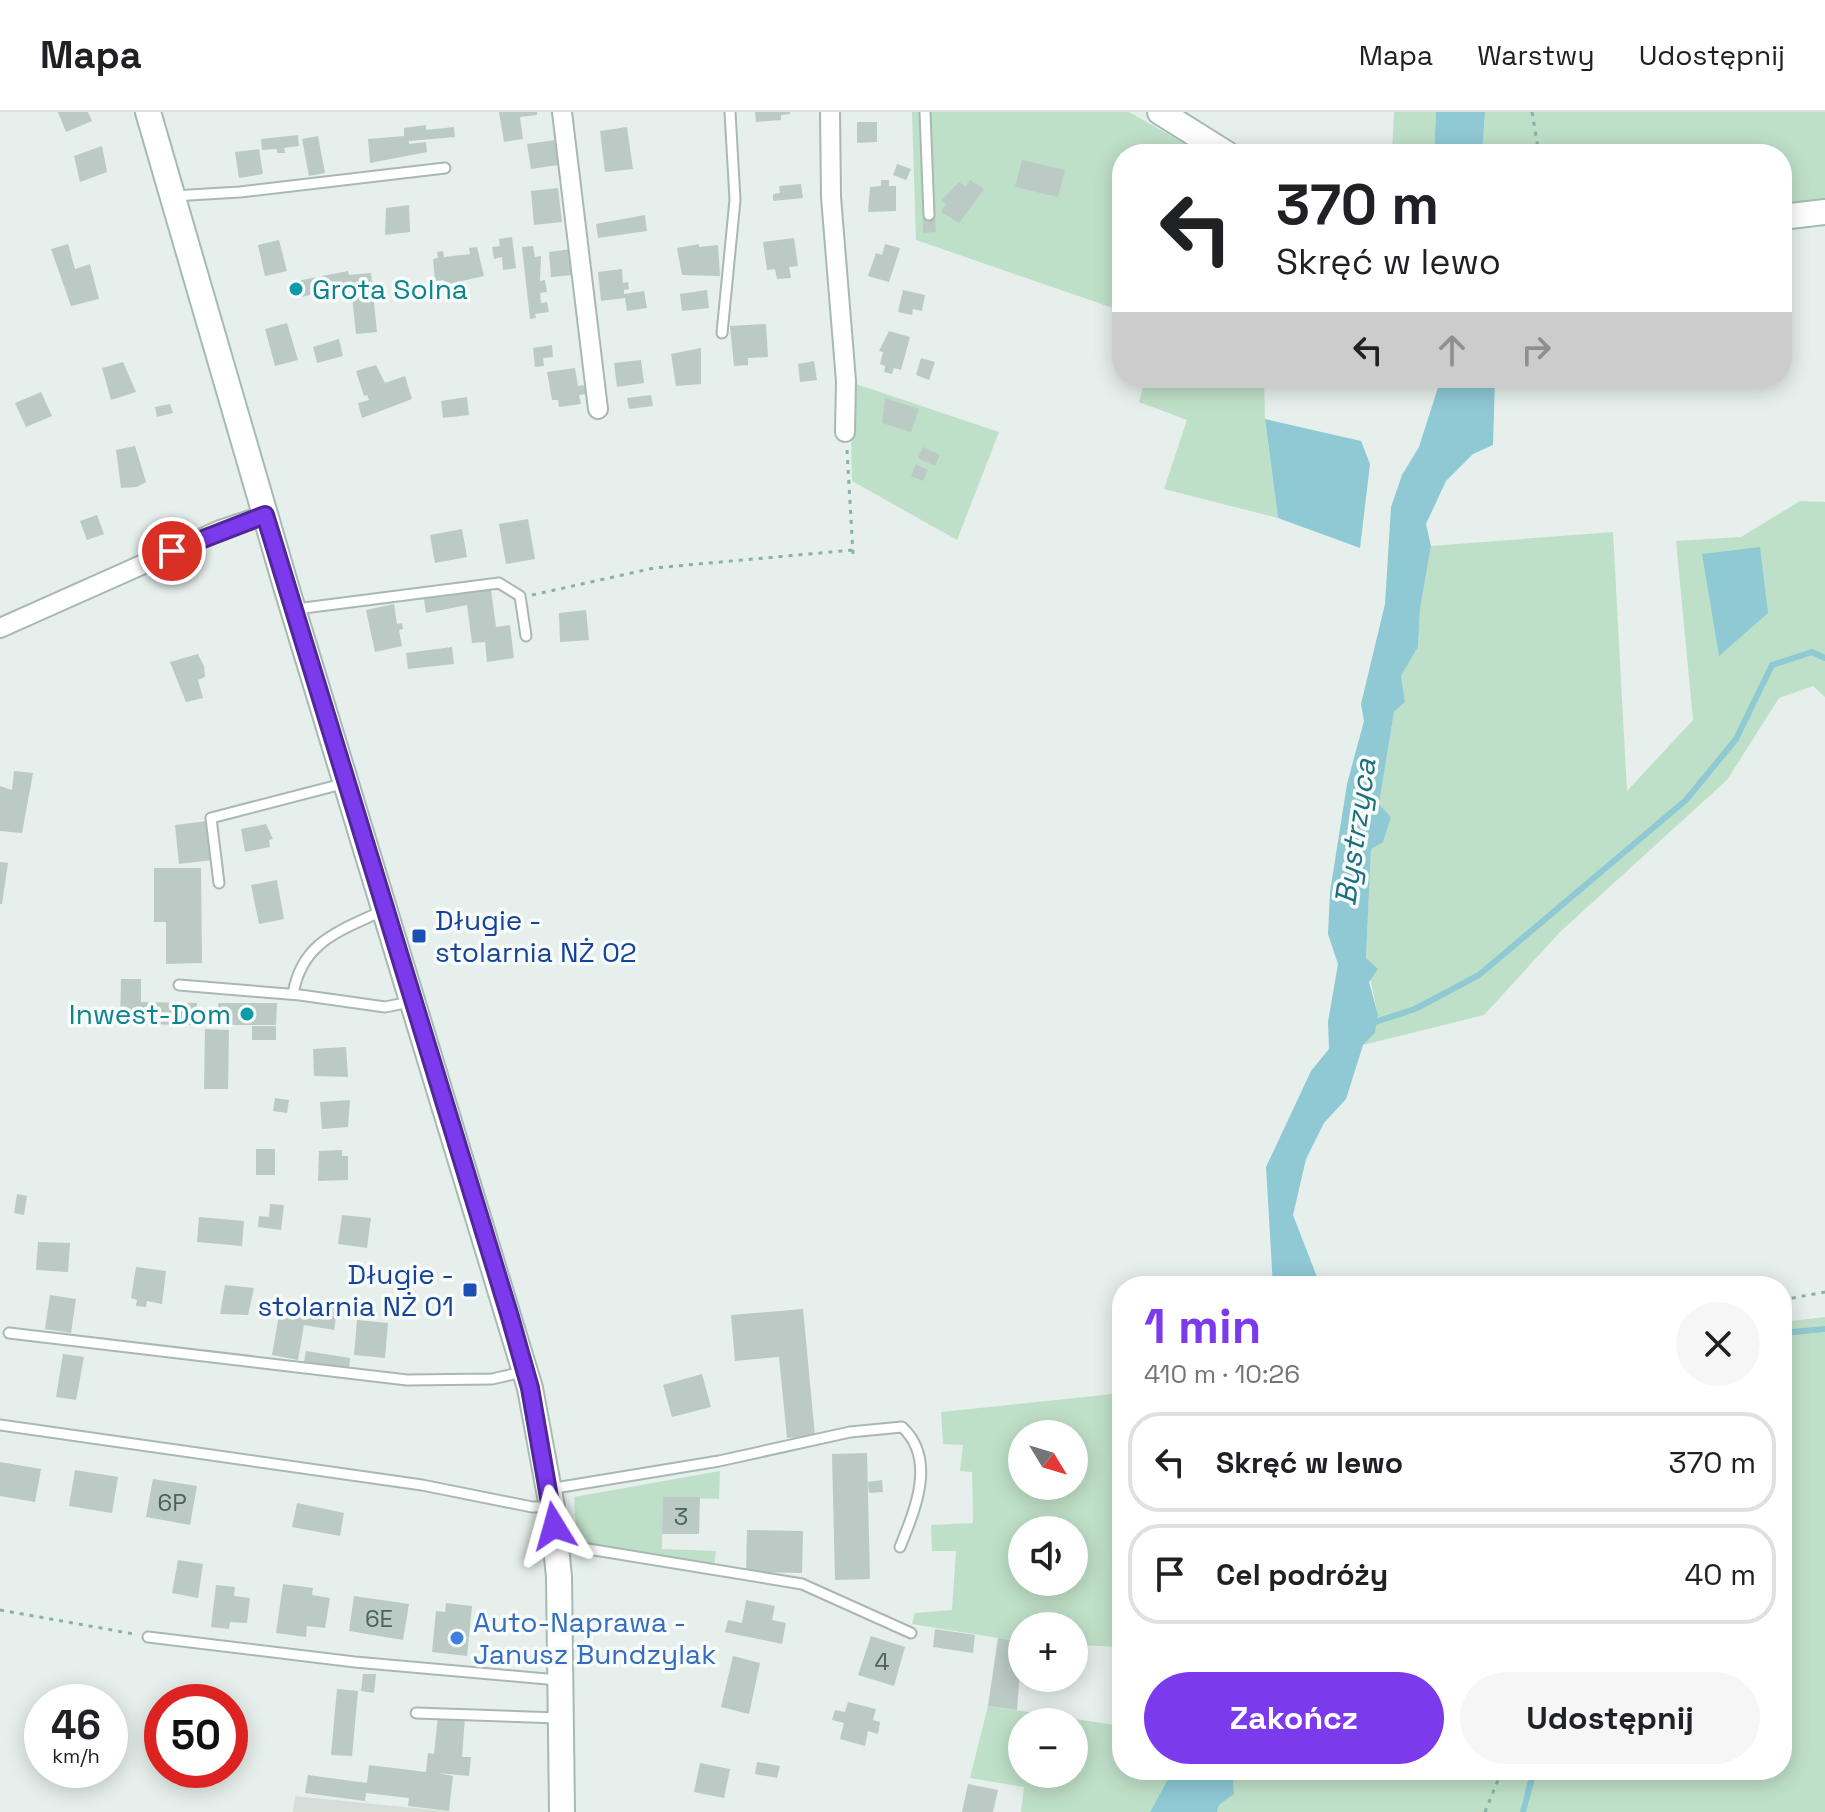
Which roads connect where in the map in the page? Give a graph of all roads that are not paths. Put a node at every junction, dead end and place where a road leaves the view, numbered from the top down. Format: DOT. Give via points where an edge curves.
graph roads {
  1 [pos="148,112"];
  2 [pos="562,112"];
  3 [pos="730,112"];
  4 [pos="830,112"];
  5 [pos="925,112"];
  6 [pos="1160,112"];
  7 [pos="1211,144"];
  8 [pos="445,168"];
  9 [pos="173,196"];
  10 [pos="1825,212"];
  11 [pos="929,215"];
  12 [pos="1792,216"];
  13 [pos="722,333"];
  14 [pos="598,409"];
  15 [pos="845,432"];
  16 [pos="265,515"];
  17 [pos="293,610"];
  18 [pos="0,628"];
  19 [pos="526,636"];
  20 [pos="346,783"];
  21 [pos="219,883"];
  22 [pos="384,910"];
  23 [pos="179,985"];
  24 [pos="293,994"];
  25 [pos="413,1002"];
  26 [pos="9,1333"];
  27 [pos="525,1371"];
  28 [pos="0,1425"];
  29 [pos="550,1498"];
  30 [pos="900,1547"];
  31 [pos="556,1548"];
  32 [pos="911,1633"];
  33 [pos="148,1637"];
  34 [pos="561,1681"];
  35 [pos="416,1713"];
  36 [pos="561,1718"];
  37 [pos="562,1812"];
  1 -- 9 [label="main road"];
  2 -- 14 [label="street"];
  3 -- 13 [label="lane" via="735,200"];
  4 -- 15 [label="street"];
  5 -- 11 [label="lane"];
  6 -- 7 [label="main road"];
  8 -- 9 [label="lane"];
  9 -- 16 [label="main road"];
  10 -- 12 [label="main road"];
  16 -- 17 [label="main road"];
  16 -- 18 [label="street"];
  17 -- 19 [label="lane" via="499,583 520,596"];
  17 -- 20 [label="main road"];
  20 -- 21 [label="lane" via="211,818"];
  20 -- 22 [label="main road"];
  22 -- 24 [label="lane" via="305,955"];
  22 -- 25 [label="main road"];
  23 -- 24 [label="lane"];
  24 -- 25 [label="lane" via="385,1007"];
  25 -- 27 [label="main road"];
  26 -- 27 [label="lane" via="407,1380 492,1379"];
  27 -- 29 [label="main road"];
  28 -- 29 [label="lane" via="422,1485 532,1507"];
  29 -- 30 [label="lane" via="850,1432 902,1427 918,1449 920,1467 917,1504"];
  29 -- 31 [label="main road"];
  31 -- 32 [label="lane" via="802,1584"];
  31 -- 34 [label="main road"];
  33 -- 34 [label="lane"];
  34 -- 36 [label="main road"];
  35 -- 36 [label="lane"];
  36 -- 37 [label="main road"];
}
